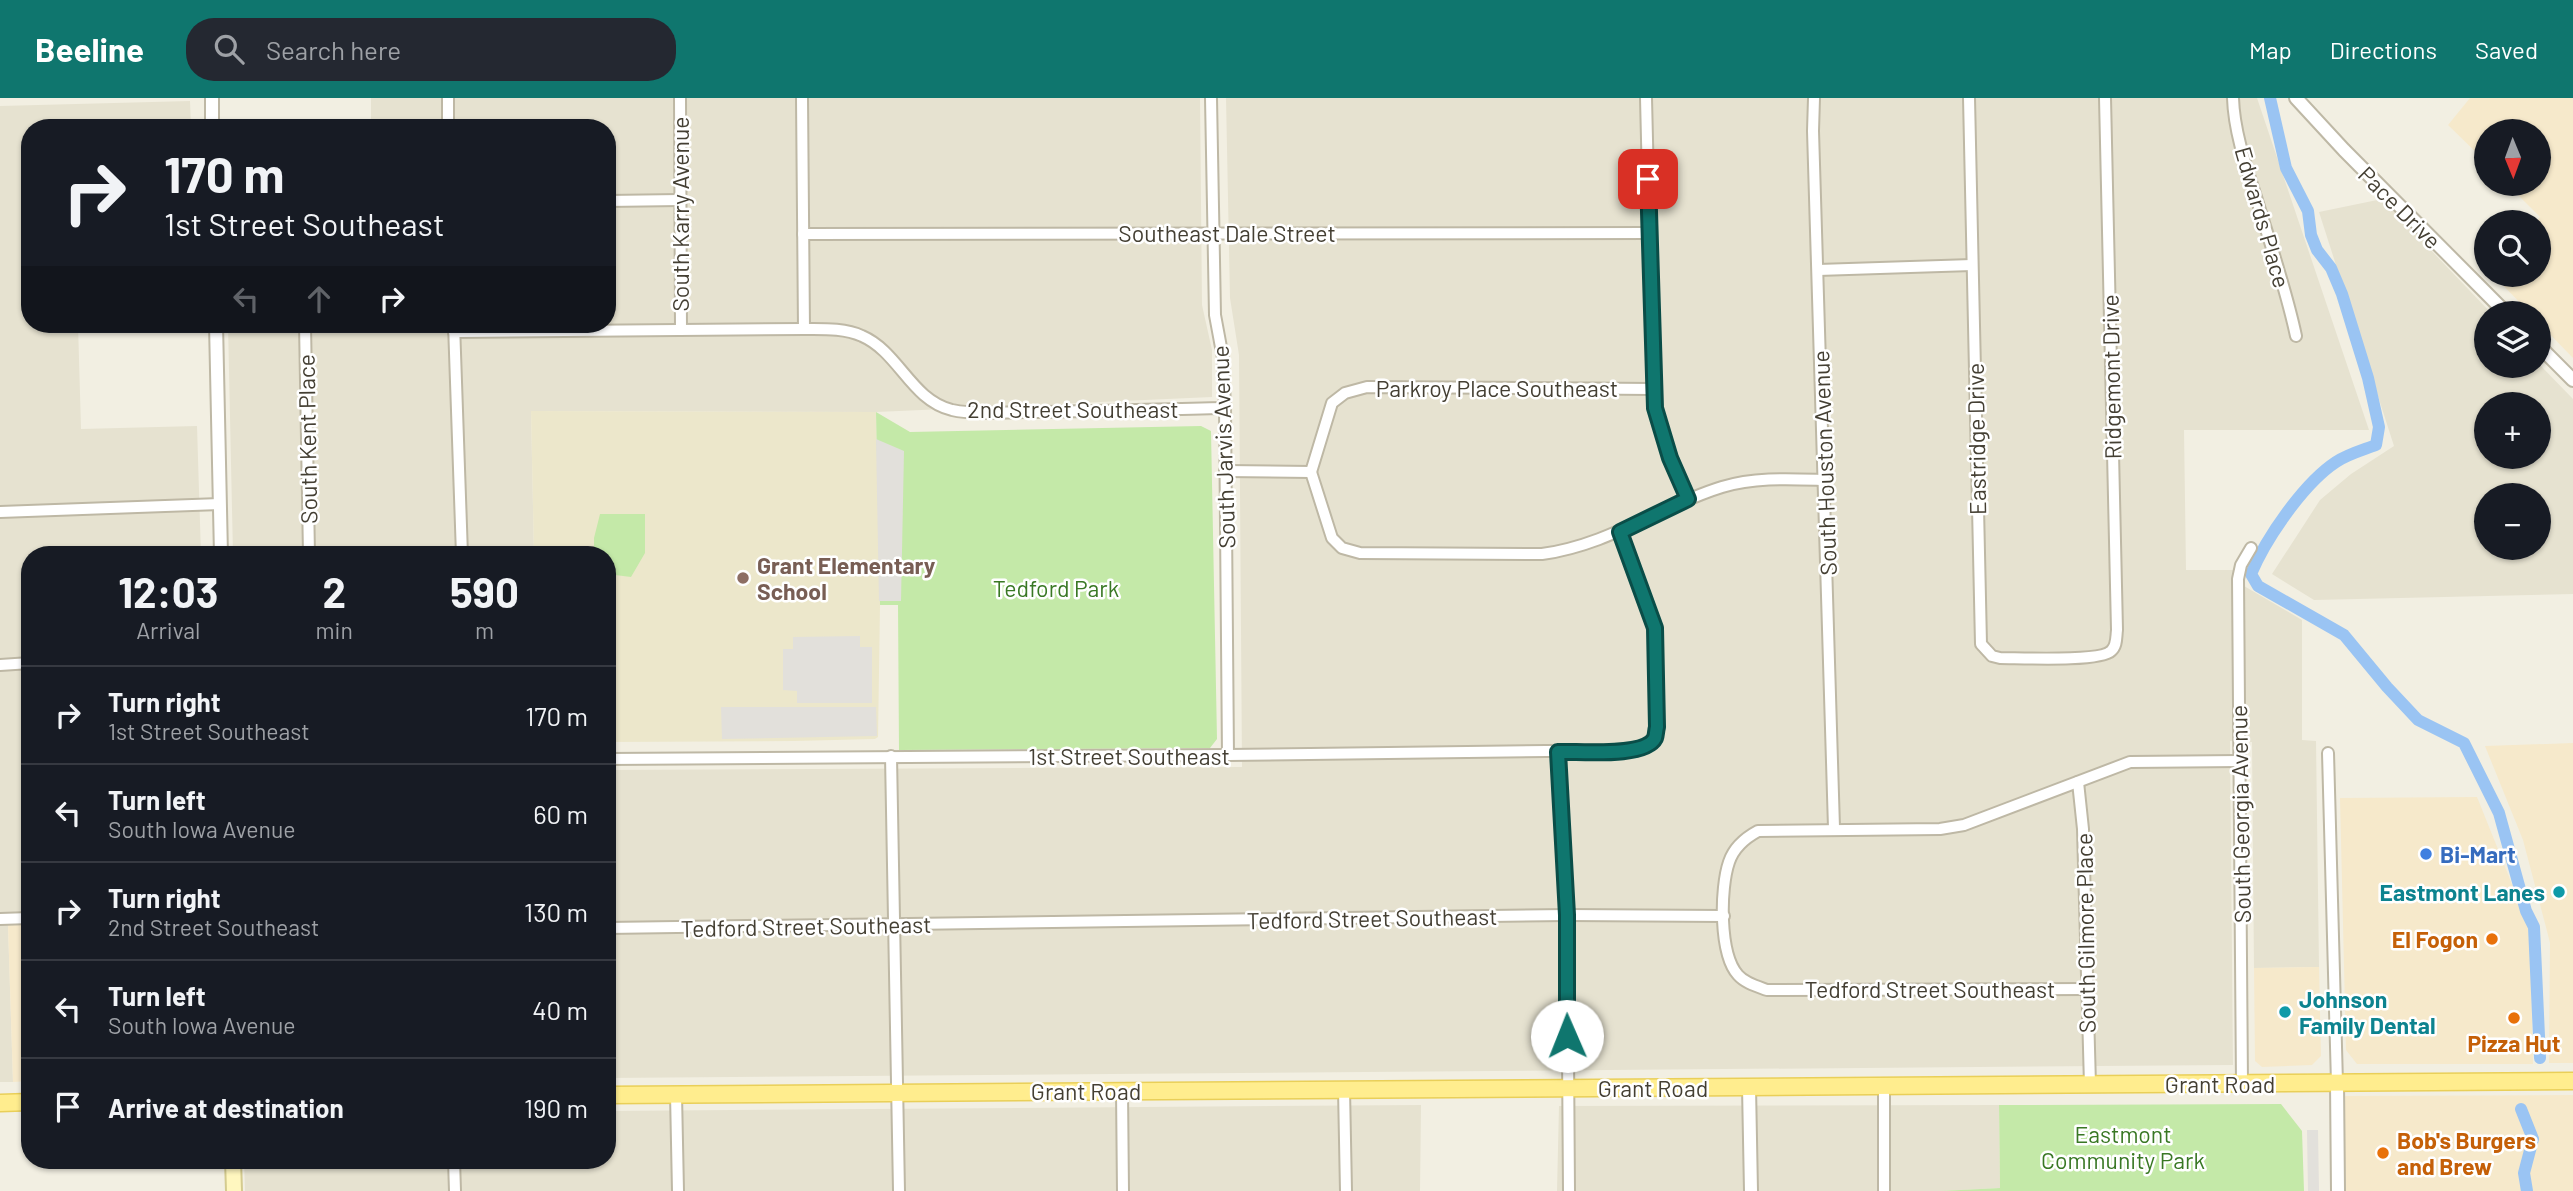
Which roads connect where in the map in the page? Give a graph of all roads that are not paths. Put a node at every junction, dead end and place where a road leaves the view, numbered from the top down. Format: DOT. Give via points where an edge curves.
graph roads {
  1 [pos="212,98"];
  2 [pos="448,98"];
  3 [pos="680,98"];
  4 [pos="802,98"];
  5 [pos="1211,98"];
  6 [pos="1646,98"];
  7 [pos="1814,98"];
  8 [pos="1969,98"];
  9 [pos="2105,98"];
  10 [pos="2233,98"];
  11 [pos="2296,98"];
  12 [pos="212,119"];
  13 [pos="448,119"];
  14 [pos="680,200"];
  15 [pos="616,201"];
  16 [pos="1213,233"];
  17 [pos="1650,233"];
  18 [pos="803,234"];
  19 [pos="1972,265"];
  20 [pos="1818,270"];
  21 [pos="2495,301"];
  22 [pos="616,329"];
  23 [pos="804,329"];
  24 [pos="681,330"];
  25 [pos="216,333"];
  26 [pos="305,333"];
  27 [pos="454,333"];
  28 [pos="2296,336"];
  29 [pos="2551,358"];
  30 [pos="2573,380"];
  31 [pos="1653,389"];
  32 [pos="1225,408"];
  33 [pos="1225,471"];
  34 [pos="1311,472"];
  35 [pos="1824,480"];
  36 [pos="1688,499"];
  37 [pos="220,504"];
  38 [pos="0,512"];
  39 [pos="1620,532"];
  40 [pos="221,546"];
  41 [pos="309,546"];
  42 [pos="462,546"];
  43 [pos="2251,548"];
  44 [pos="2110,653"];
  45 [pos="21,664"];
  46 [pos="0,665"];
  47 [pos="1558,752"];
  48 [pos="2328,752"];
  49 [pos="1228,755"];
  50 [pos="891,756"];
  51 [pos="616,759"];
  52 [pos="2239,761"];
  53 [pos="2078,782"];
  54 [pos="1834,828"];
  55 [pos="1567,915"];
  56 [pos="1724,916"];
  57 [pos="21,918"];
  58 [pos="0,919"];
  59 [pos="894,925"];
  60 [pos="616,928"];
  61 [pos="2086,989"];
  62 [pos="2573,1082"];
  63 [pos="2337,1083"];
  64 [pos="2242,1084"];
  65 [pos="2090,1085"];
  66 [pos="1884,1086"];
  67 [pos="1749,1087"];
  68 [pos="1568,1088"];
  69 [pos="1344,1089"];
  70 [pos="1122,1091"];
  71 [pos="898,1093"];
  72 [pos="676,1094"];
  73 [pos="616,1095"];
  74 [pos="21,1102"];
  75 [pos="0,1103"];
  76 [pos="233,1169"];
  77 [pos="454,1169"];
  78 [pos="234,1191"];
  79 [pos="455,1191"];
  80 [pos="678,1191"];
  81 [pos="899,1191"];
  82 [pos="1123,1191"];
  83 [pos="1346,1191"];
  84 [pos="1569,1191"];
  85 [pos="1751,1191"];
  86 [pos="1884,1191"];
  87 [pos="2338,1191"];
  1 -- 12 [label="street"];
  2 -- 13 [label="street"];
  3 -- 14 [label="street, South Karry Avenue"];
  4 -- 18 [label="street"];
  5 -- 16 [label="street, South Jarvis Avenue"];
  6 -- 17 [label="street"];
  7 -- 20 [label="street, South Houston Avenue"];
  8 -- 19 [label="street, Eastridge Drive"];
  9 -- 44 [label="street, Ridgemont Drive" via="2117,630"];
  10 -- 28 [label="street, Edwards Place" via="2248,172"];
  11 -- 21 [label="street, Pace Drive"];
  14 -- 15 [label="street"];
  14 -- 24 [label="street, South Karry Avenue"];
  16 -- 17 [label="street, Southeast Dale Street"];
  16 -- 18 [label="street, Southeast Dale Street"];
  16 -- 32 [label="street, South Jarvis Avenue" via="1215,315"];
  17 -- 31 [label="street"];
  18 -- 23 [label="street"];
  19 -- 20 [label="street"];
  19 -- 44 [label="street, Eastridge Drive" via="1981,644 2000,658 2094,658"];
  20 -- 35 [label="street, South Houston Avenue"];
  22 -- 24 [label="street, 2nd Street Southeast"];
  23 -- 24 [label="street, 2nd Street Southeast"];
  23 -- 32 [label="street, 2nd Street Southeast" via="862,335 922,393 953,410"];
  25 -- 37 [label="street"];
  26 -- 41 [label="street, South Kent Place"];
  27 -- 42 [label="street"];
  29 -- 30 [label="street"];
  31 -- 34 [label="street, Parkroy Place Southeast" via="1367,387 1345,393 1332,403"];
  31 -- 36 [label="street" via="1659,425"];
  32 -- 33 [label="street, South Jarvis Avenue"];
  33 -- 34 [label="street"];
  33 -- 49 [label="street, South Jarvis Avenue"];
  34 -- 39 [label="street" via="1332,538 1342,548 1360,554 1542,554"];
  35 -- 36 [label="street" via="1752,481"];
  35 -- 54 [label="street, South Houston Avenue"];
  36 -- 39 [label="street"];
  37 -- 38 [label="street"];
  37 -- 40 [label="street"];
  39 -- 47 [label="street, 1st Street Southeast" via="1655,628 1655,738 1624,751"];
  43 -- 52 [label="street, South Georgia Avenue" via="2238,579"];
  45 -- 46 [label="street"];
  47 -- 49 [label="street, 1st Street Southeast"];
  47 -- 55 [label="street"];
  48 -- 63 [label="street"];
  49 -- 50 [label="street, 1st Street Southeast"];
  50 -- 51 [label="street, 1st Street Southeast"];
  50 -- 59 [label="street"];
  52 -- 53 [label="street" via="2130,762"];
  52 -- 64 [label="street, South Georgia Avenue"];
  53 -- 54 [label="street" via="1964,825"];
  53 -- 61 [label="street, South Gilmore Place"];
  54 -- 56 [label="street" via="1758,831 1743,839 1729,862"];
  55 -- 56 [label="street, Tedford Street Southeast"];
  55 -- 59 [label="street, Tedford Street Southeast"];
  55 -- 68 [label="street"];
  56 -- 61 [label="street, Tedford Street Southeast" via="1729,962 1751,985 1767,990"];
  57 -- 58 [label="street"];
  59 -- 60 [label="street, Tedford Street Southeast"];
  59 -- 71 [label="street"];
  61 -- 65 [label="street, South Gilmore Place"];
  62 -- 63 [label="main road, Grant Road"];
  63 -- 64 [label="main road, Grant Road"];
  63 -- 87 [label="street"];
  64 -- 65 [label="main road, Grant Road"];
  65 -- 66 [label="main road, Grant Road"];
  66 -- 67 [label="main road, Grant Road"];
  66 -- 86 [label="street"];
  67 -- 68 [label="main road, Grant Road"];
  67 -- 85 [label="street"];
  68 -- 69 [label="main road, Grant Road"];
  68 -- 84 [label="street"];
  69 -- 70 [label="main road, Grant Road"];
  69 -- 83 [label="street"];
  70 -- 71 [label="main road, Grant Road"];
  70 -- 82 [label="street"];
  71 -- 72 [label="main road, Grant Road"];
  71 -- 81 [label="street"];
  72 -- 73 [label="main road, Grant Road"];
  72 -- 80 [label="street"];
  74 -- 75 [label="main road"];
  76 -- 78 [label="main road"];
  77 -- 79 [label="street"];
}
